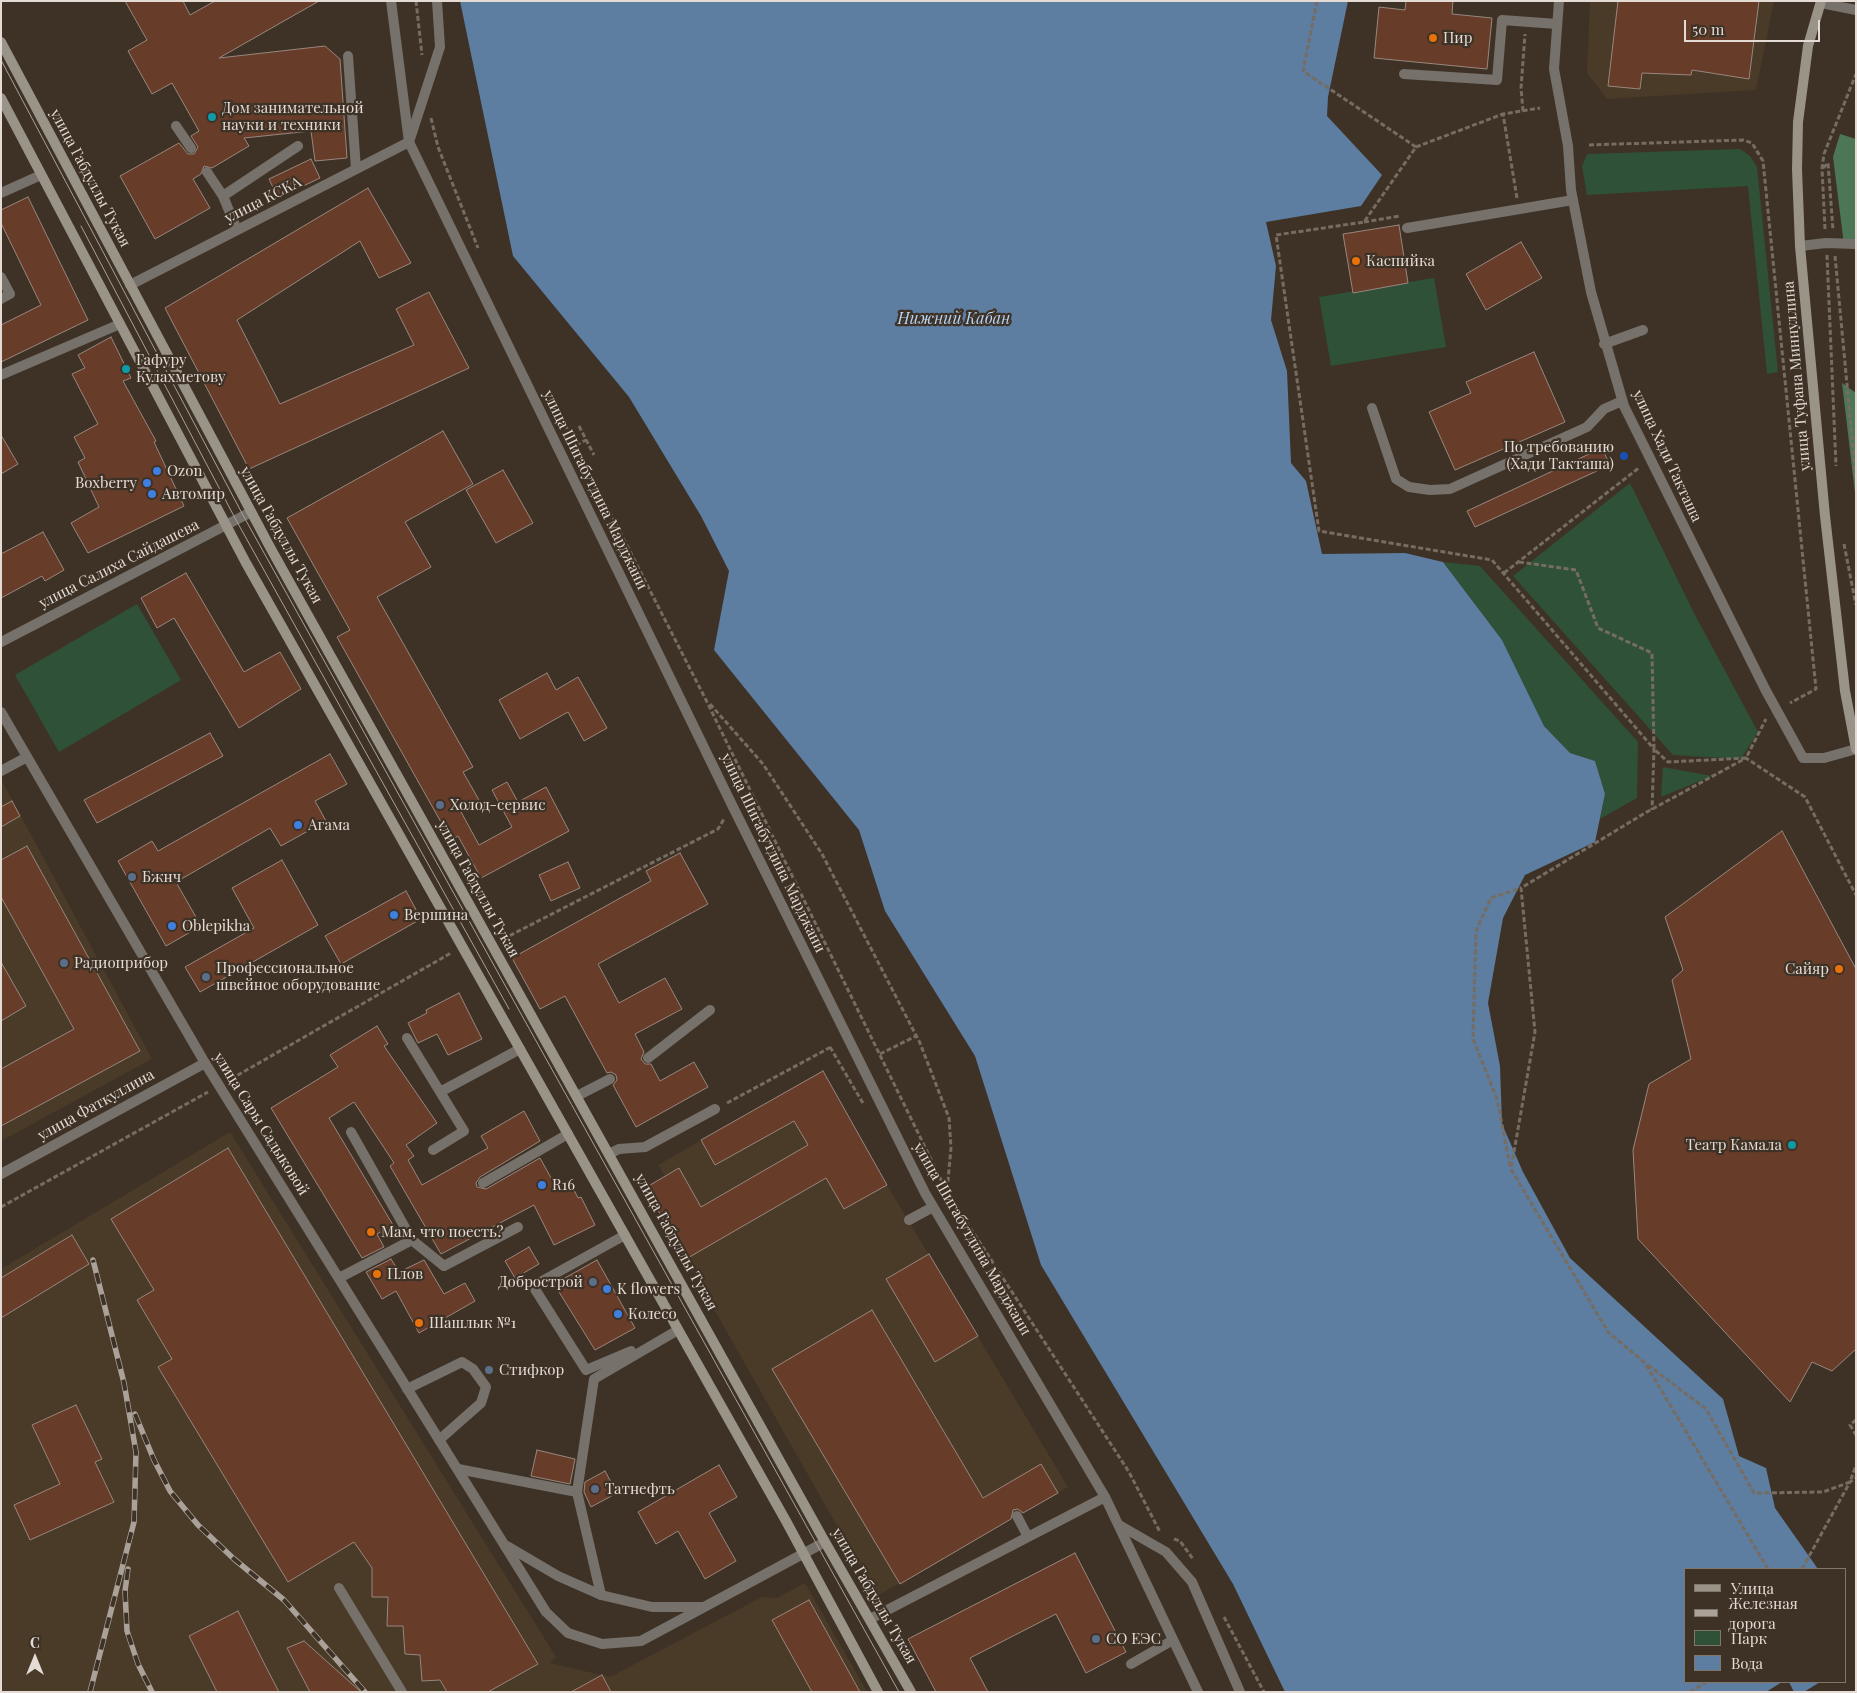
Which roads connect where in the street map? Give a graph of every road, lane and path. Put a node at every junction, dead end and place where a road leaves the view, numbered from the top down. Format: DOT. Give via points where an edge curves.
graph roads {
  1 [pos="391,1"];
  2 [pos="416,1"];
  3 [pos="436,1"];
  4 [pos="1317,1"];
  5 [pos="1559,1"];
  6 [pos="1821,2"];
  7 [pos="1856,10"];
  8 [pos="1527,22"];
  9 [pos="1557,24"];
  10 [pos="1,42"];
  11 [pos="348,56"];
  12 [pos="422,60"];
  13 [pos="1404,74"];
  14 [pos="1856,74"];
  15 [pos="1,98"];
  16 [pos="1540,108"];
  17 [pos="1523,111"];
  18 [pos="430,114"];
  19 [pos="1503,114"];
  20 [pos="176,126"];
  21 [pos="409,142"];
  22 [pos="1589,145"];
  23 [pos="298,146"];
  24 [pos="1416,146"];
  25 [pos="191,148"];
  26 [pos="1822,168"];
  27 [pos="356,169"];
  28 [pos="207,172"];
  29 [pos="41,174"];
  30 [pos="1,194"];
  31 [pos="224,196"];
  32 [pos="1526,197"];
  33 [pos="1572,200"];
  34 [pos="1407,228"];
  35 [pos="237,230"];
  36 [pos="1830,243"];
  37 [pos="1856,244"];
  38 [pos="1800,246"];
  39 [pos="478,248"];
  40 [pos="1,276"];
  41 [pos="130,285"];
  42 [pos="1,299"];
  43 [pos="120,324"];
  44 [pos="1643,330"];
  45 [pos="1604,344"];
  46 [pos="1,375"];
  47 [pos="544,382"];
  48 [pos="1622,401"];
  49 [pos="1372,408"];
  50 [pos="579,426"];
  51 [pos="586,440"];
  52 [pos="576,444"];
  53 [pos="594,455"];
  54 [pos="1650,459"];
  55 [pos="1836,474"];
  56 [pos="1856,481"];
  57 [pos="251,512"];
  58 [pos="226,525"];
  59 [pos="1843,540"];
  60 [pos="1519,562"];
  61 [pos="1504,573"];
  62 [pos="1856,605"];
  63 [pos="1,642"];
  64 [pos="706,700"];
  65 [pos="1790,703"];
  66 [pos="1,712"];
  67 [pos="1766,719"];
  68 [pos="1654,749"];
  69 [pos="1856,749"];
  70 [pos="27,757"];
  71 [pos="1746,758"];
  72 [pos="1,771"];
  73 [pos="732,805"];
  74 [pos="1652,810"];
  75 [pos="1521,888"];
  76 [pos="1856,895"];
  77 [pos="500,941"];
  78 [pos="710,1010"];
  79 [pos="916,1036"];
  80 [pos="848,1037"];
  81 [pos="406,1038"];
  82 [pos="520,1049"];
  83 [pos="880,1054"];
  84 [pos="648,1058"];
  85 [pos="205,1063"];
  86 [pos="610,1079"];
  87 [pos="440,1092"];
  88 [pos="577,1096"];
  89 [pos="715,1109"];
  90 [pos="351,1132"];
  91 [pos="568,1134"];
  92 [pos="433,1150"];
  93 [pos="610,1154"];
  94 [pos="1511,1169"];
  95 [pos="1,1174"];
  96 [pos="484,1183"];
  97 [pos="947,1192"];
  98 [pos="933,1207"];
  99 [pos="909,1220"];
  100 [pos="518,1227"];
  101 [pos="625,1235"];
  102 [pos="412,1240"];
  103 [pos="339,1278"];
  104 [pos="678,1330"];
  105 [pos="666,1337"];
  106 [pos="1645,1363"];
  107 [pos="407,1389"];
  108 [pos="1856,1420"];
  109 [pos="1856,1435"];
  110 [pos="439,1440"];
  111 [pos="1856,1465"];
  112 [pos="458,1469"];
  113 [pos="1856,1478"];
  114 [pos="1850,1482"];
  115 [pos="577,1492"];
  116 [pos="1106,1497"];
  117 [pos="1017,1516"];
  118 [pos="1119,1524"];
  119 [pos="1162,1536"];
  120 [pos="1028,1537"];
  121 [pos="1171,1538"];
  122 [pos="825,1542"];
  123 [pos="506,1546"];
  124 [pos="803,1555"];
  125 [pos="1196,1564"];
  126 [pos="1767,1568"];
  127 [pos="1803,1568"];
  128 [pos="339,1588"];
  129 [pos="601,1595"];
  130 [pos="702,1607"];
  131 [pos="1223,1614"];
  132 [pos="870,1619"];
  133 [pos="1173,1640"];
  134 [pos="1131,1664"];
  135 [pos="1705,1683"];
  136 [pos="402,1692"];
  137 [pos="878,1692"];
  138 [pos="911,1692"];
  139 [pos="1198,1692"];
  140 [pos="1240,1692"];
  141 [pos="1264,1692"];
  142 [pos="1690,1692"];
  1 -- 21 [label="street, улица Шигабутдина Марджани"];
  2 -- 12 [label="path"];
  3 -- 21 [label="street" via="440,47"];
  4 -- 24 [label="path" via="1303,71"];
  5 -- 9 [label="street, улица Хади Такташа"];
  6 -- 7 [label="street"];
  6 -- 38 [label="main road, улица Туфана Миннуллина" via="1808,46 1798,122"];
  8 -- 9 [label="street"];
  8 -- 13 [label="street" via="1502,20 1497,80"];
  8 -- 17 [label="path" via="1521,88"];
  9 -- 33 [label="street, улица Хади Такташа" via="1554,69 1568,146"];
  10 -- 41 [label="main road, улица Габдуллы Тукая"];
  11 -- 27 [label="street"];
  14 -- 26 [label="path" via="1824,154"];
  15 -- 29 [label="main road"];
  16 -- 17 [label="path"];
  17 -- 19 [label="path"];
  18 -- 39 [label="path" via="438,148"];
  19 -- 24 [label="path"];
  19 -- 32 [label="path" via="1517,198"];
  20 -- 25 [label="street"];
  21 -- 27 [label="street, улица КСКА"];
  21 -- 73 [label="street, улица Шигабутдина Марджани"];
  22 -- 65 [label="path" via="1743,140 1758,150 1765,172 1816,689"];
  23 -- 31 [label="street"];
  24 -- 61 [label="path" via="1364,222 1276,235 1319,531 1492,560"];
  26 -- 36 [label="path"];
  26 -- 36 [label="path" via="1828,163"];
  27 -- 35 [label="street, улица КСКА"];
  28 -- 31 [label="street"];
  29 -- 30 [label="street"];
  29 -- 43 [label="main road"];
  31 -- 35 [label="street"];
  33 -- 34 [label="street"];
  33 -- 45 [label="street, улица Хади Такташа"];
  35 -- 41 [label="street, улица КСКА"];
  36 -- 37 [label="street"];
  36 -- 38 [label="street"];
  36 -- 55 [label="path"];
  36 -- 56 [label="path"];
  38 -- 69 [label="main road, улица Туфана Миннуллина" via="1827,535 1845,691"];
  40 -- 42 [label="street" via="10,294"];
  41 -- 57 [label="main road, улица Габдуллы Тукая"];
  43 -- 46 [label="street"];
  43 -- 58 [label="main road"];
  44 -- 45 [label="street"];
  45 -- 48 [label="street, улица Хади Такташа"];
  47 -- 52 [label="path"];
  48 -- 49 [label="street" via="1604,409 1587,427 1450,489 1430,490 1408,487 1396,479"];
  48 -- 54 [label="street, улица Хади Такташа"];
  50 -- 51 [label="path"];
  51 -- 52 [label="path"];
  51 -- 53 [label="path"];
  52 -- 64 [label="path"];
  54 -- 60 [label="path"];
  54 -- 69 [label="street, улица Хади Такташа" via="1803,758 1824,758"];
  57 -- 58 [label="street, улица Салиха Сайдашева"];
  57 -- 88 [label="main road, улица Габдуллы Тукая"];
  58 -- 63 [label="street, улица Салиха Сайдашева"];
  58 -- 82 [label="main road"];
  59 -- 62 [label="path"];
  60 -- 61 [label="path"];
  60 -- 68 [label="path" via="1576,570 1598,628 1652,653"];
  61 -- 68 [label="path"];
  64 -- 79 [label="path" via="763,764 822,854"];
  64 -- 83 [label="path"];
  66 -- 70 [label="street, улица Сары Садыковой"];
  67 -- 71 [label="path"];
  68 -- 71 [label="path" via="1668,762"];
  68 -- 74 [label="path"];
  70 -- 72 [label="street"];
  70 -- 85 [label="street, улица Сары Садыковой"];
  71 -- 74 [label="path"];
  71 -- 76 [label="path" via="1806,797"];
  73 -- 77 [label="path" via="718,828"];
  73 -- 80 [label="street, улица Шигабутдина Марджани"];
  74 -- 75 [label="path"];
  75 -- 94 [label="path" via="1535,1032"];
  75 -- 94 [label="path" via="1491,898 1476,931 1473,1039 1497,1099"];
  78 -- 84 [label="street"];
  79 -- 83 [label="path"];
  79 -- 97 [label="path" via="949,1118 951,1148"];
  80 -- 89 [label="path"];
  80 -- 98 [label="street, улица Шигабутдина Марджани"];
  81 -- 87 [label="street"];
  82 -- 87 [label="street"];
  82 -- 91 [label="main road"];
  83 -- 97 [label="path"];
  85 -- 95 [label="street, улица Фаткуллина"];
  85 -- 103 [label="street, улица Сары Садыковой"];
  86 -- 88 [label="street"];
  87 -- 92 [label="street" via="464,1131"];
  88 -- 93 [label="main road, улица Габдуллы Тукая"];
  89 -- 93 [label="street" via="645,1147 619,1149"];
  90 -- 102 [label="street"];
  91 -- 96 [label="street"];
  91 -- 101 [label="main road"];
  93 -- 122 [label="main road, улица Габдуллы Тукая"];
  94 -- 106 [label="path" via="1608,1332"];
  97 -- 119 [label="path" via="1129,1472"];
  98 -- 99 [label="street"];
  98 -- 116 [label="street, улица Шигабутдина Марджани"];
  100 -- 102 [label="street" via="444,1266"];
  101 -- 104 [label="main road"];
  101 -- 105 [label="street" via="533,1286 586,1370"];
  102 -- 103 [label="street"];
  103 -- 107 [label="street, улица Сары Садыковой"];
  104 -- 105 [label="street"];
  104 -- 124 [label="main road"];
  105 -- 115 [label="street" via="594,1379"];
  106 -- 114 [label="path" via="1706,1409 1754,1493 1823,1492"];
  106 -- 126 [label="path"];
  107 -- 110 [label="street, улица Сары Садыковой"];
  107 -- 110 [label="street" via="462,1362 473,1369 486,1387 481,1403"];
  108 -- 109 [label="path" via="1850,1424"];
  110 -- 112 [label="street, улица Сары Садыковой"];
  111 -- 114 [label="path"];
  112 -- 115 [label="street"];
  112 -- 123 [label="street, улица Сары Садыковой"];
  113 -- 114 [label="path"];
  114 -- 127 [label="path"];
  115 -- 129 [label="street"];
  116 -- 118 [label="street, улица Шигабутдина Марджани"];
  116 -- 120 [label="street"];
  117 -- 120 [label="street"];
  118 -- 133 [label="street, улица Шигабутдина Марджани"];
  118 -- 140 [label="street" via="1166,1552 1192,1582"];
  120 -- 132 [label="street"];
  121 -- 125 [label="path" via="1180,1541"];
  122 -- 124 [label="street, улица Сары Садыковой"];
  122 -- 132 [label="main road, улица Габдуллы Тукая"];
  123 -- 129 [label="street, улица Сары Садыковой" via="558,1576"];
  123 -- 130 [label="street, улица Сары Садыковой" via="546,1612 568,1633 602,1644 641,1641"];
  124 -- 130 [label="street, улица Сары Садыковой"];
  124 -- 137 [label="main road"];
  128 -- 136 [label="street"];
  129 -- 130 [label="street, улица Сары Садыковой" via="652,1607"];
  131 -- 141 [label="path"];
  132 -- 138 [label="main road, улица Габдуллы Тукая"];
  133 -- 134 [label="street"];
  133 -- 139 [label="street, улица Шигабутдина Марджани"];
  135 -- 142 [label="path"];
}
